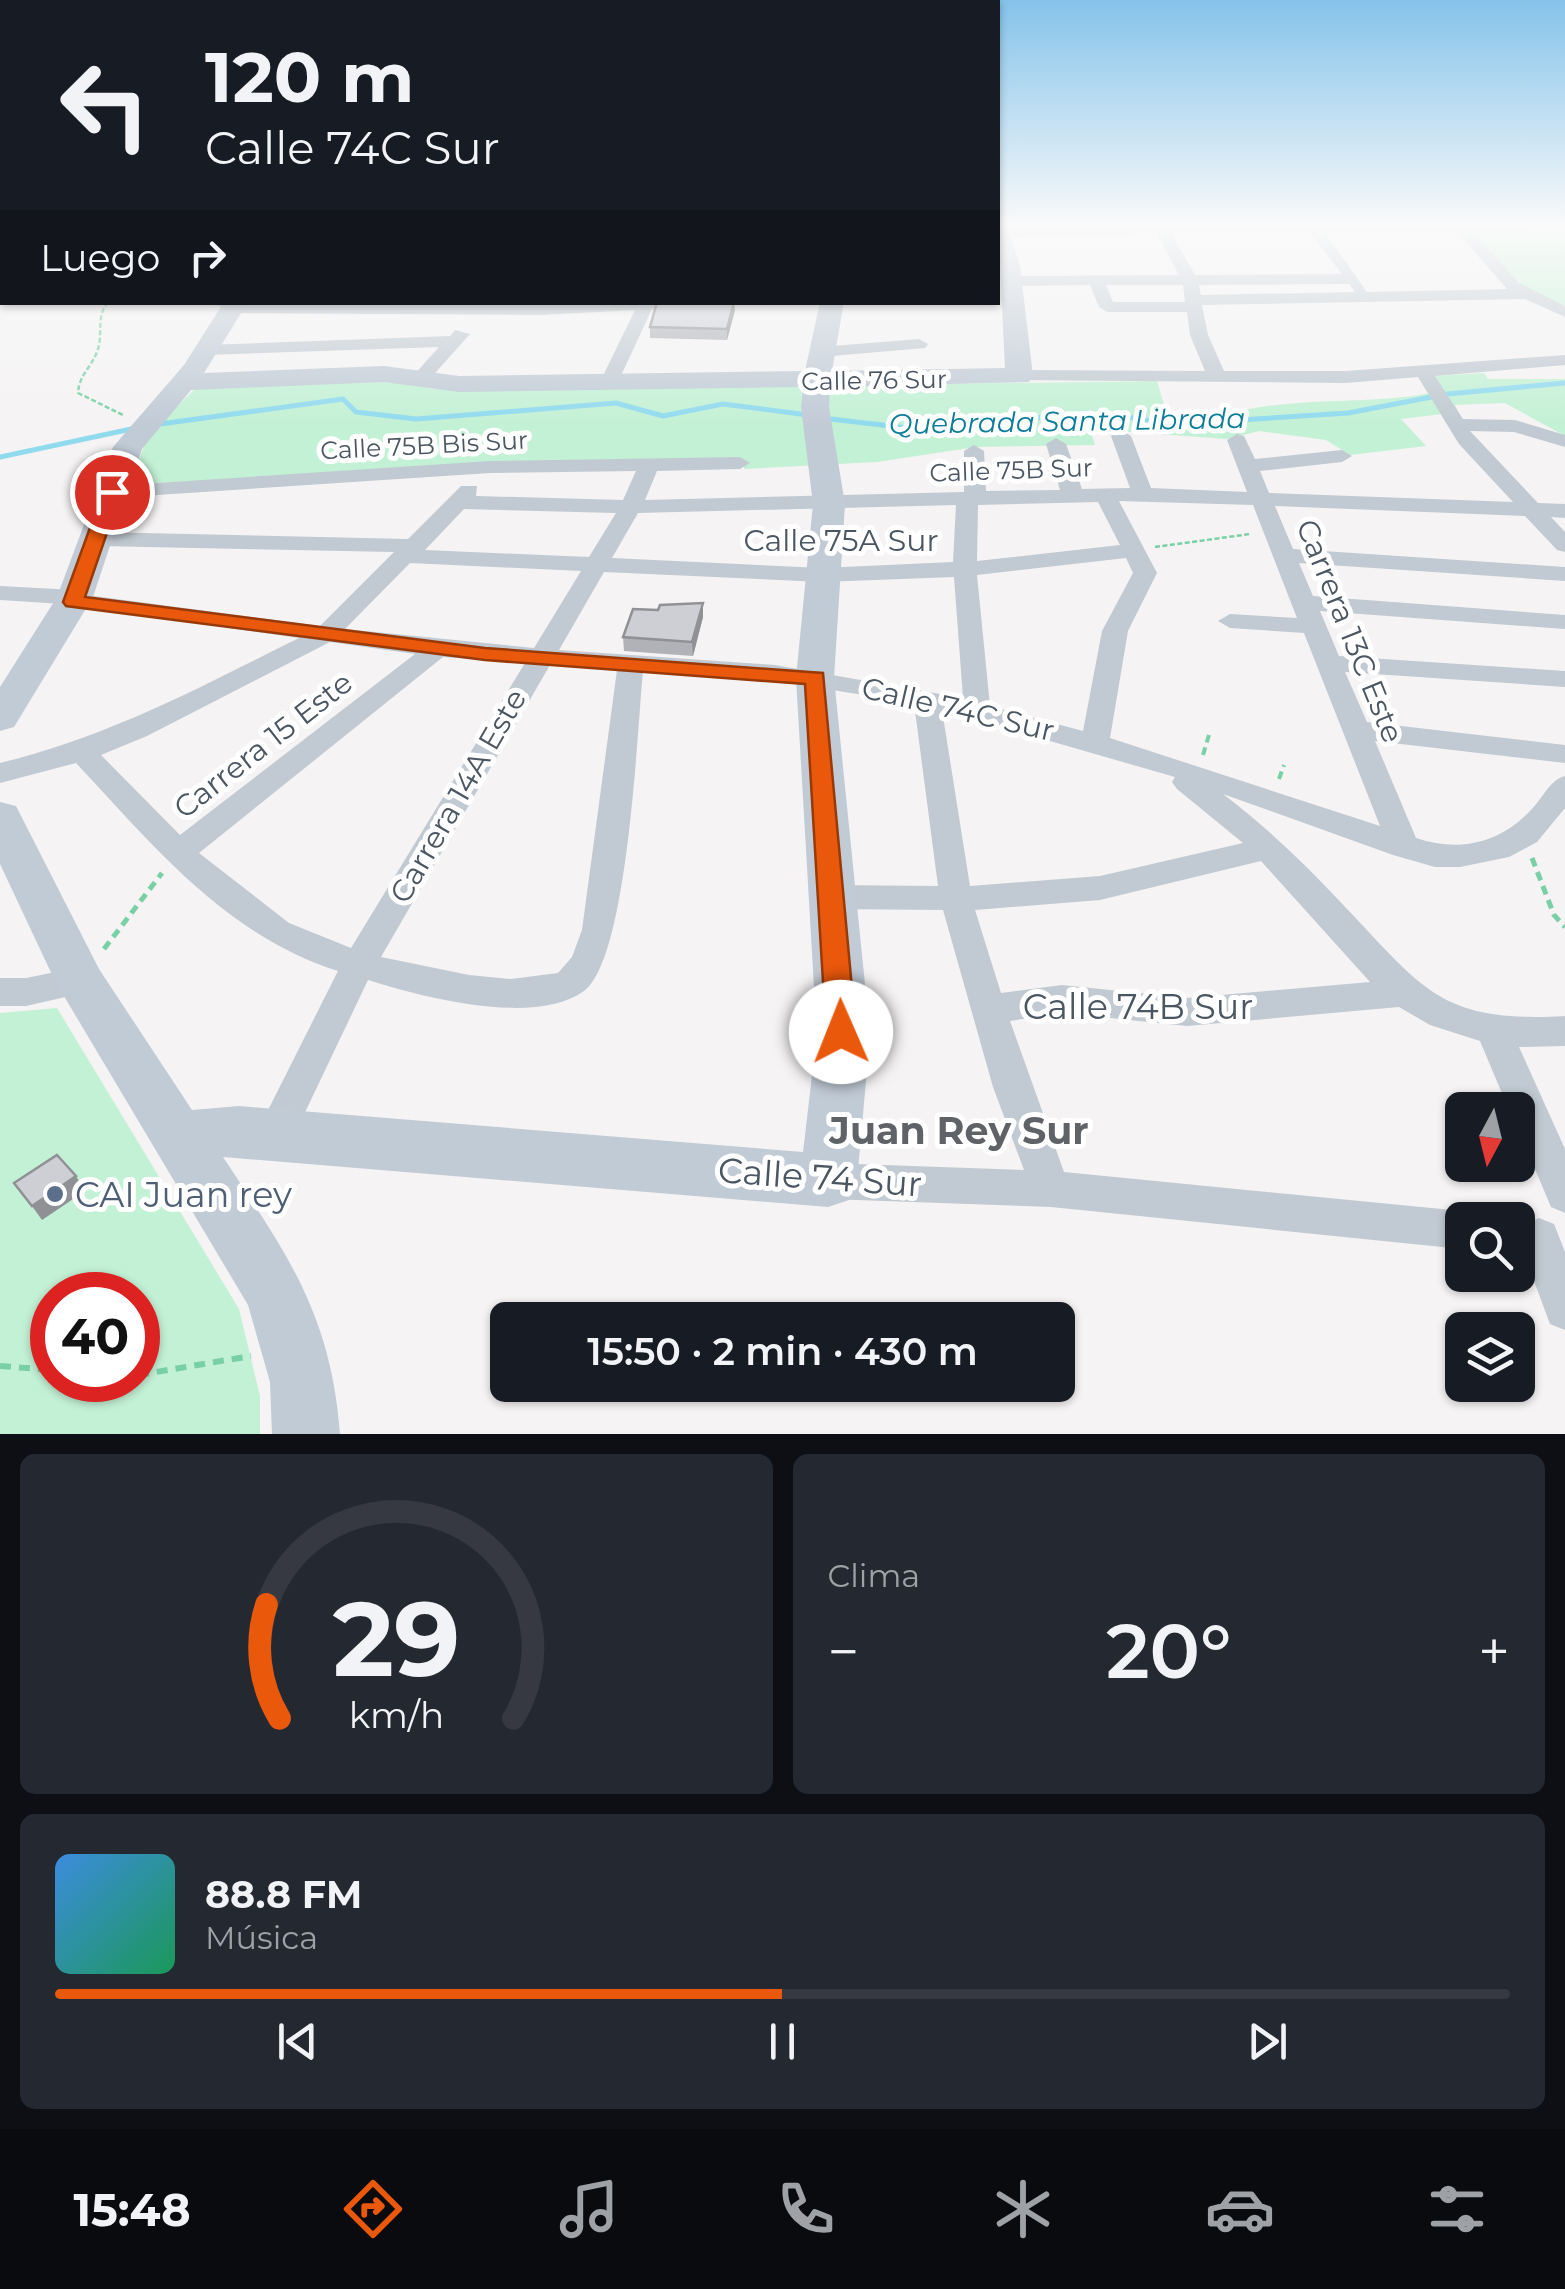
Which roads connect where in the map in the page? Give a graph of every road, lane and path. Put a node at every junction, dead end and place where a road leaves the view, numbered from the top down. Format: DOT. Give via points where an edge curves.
graph roads {
  1 [pos="1012,292"];
  2 [pos="1101,292"];
  3 [pos="1192,292"];
  4 [pos="1363,292"];
  5 [pos="1524,294"];
  6 [pos="1368,298"];
  7 [pos="1193,303"];
  8 [pos="105,305"];
  9 [pos="566,305"];
  10 [pos="646,305"];
  11 [pos="831,305"];
  12 [pos="232,306"];
  13 [pos="485,306"];
  14 [pos="1565,312"];
  15 [pos="454,341"];
  16 [pos="919,344"];
  17 [pos="205,350"];
  18 [pos="820,352"];
  19 [pos="1565,360"];
  20 [pos="1020,376"];
  21 [pos="420,377"];
  22 [pos="1217,377"];
  23 [pos="1427,378"];
  24 [pos="183,382"];
  25 [pos="609,382"];
  26 [pos="816,406"];
  27 [pos="1449,416"];
  28 [pos="151,418"];
  29 [pos="1120,436"];
  30 [pos="1236,440"];
  31 [pos="1565,441"];
  32 [pos="1056,444"];
  33 [pos="974,451"];
  34 [pos="1342,456"];
  35 [pos="740,463"];
  36 [pos="649,464"];
  37 [pos="1247,466"];
  38 [pos="490,467"];
  39 [pos="112,492"];
  40 [pos="1105,494"];
  41 [pos="1143,494"];
  42 [pos="1072,495"];
  43 [pos="971,499"];
  44 [pos="1261,499"];
  45 [pos="459,502"];
  46 [pos="829,504"];
  47 [pos="632,507"];
  48 [pos="1533,509"];
  49 [pos="1565,510"];
  50 [pos="98,539"];
  51 [pos="1279,544"];
  52 [pos="1565,546"];
  53 [pos="411,551"];
  54 [pos="1131,552"];
  55 [pos="596,566"];
  56 [pos="966,569"];
  57 [pos="1565,574"];
  58 [pos="822,575"];
  59 [pos="0,593"];
  60 [pos="74,599"];
  61 [pos="1308,614"];
  62 [pos="1230,621"];
  63 [pos="1565,622"];
  64 [pos="325,635"];
  65 [pos="437,649"];
  66 [pos="539,658"];
  67 [pos="1328,663"];
  68 [pos="631,664"];
  69 [pos="815,678"];
  70 [pos="1565,679"];
  71 [pos="927,697"];
  72 [pos="977,710"];
  73 [pos="0,718"];
  74 [pos="1356,730"];
  75 [pos="1096,743"];
  76 [pos="82,752"];
  77 [pos="1565,754"];
  78 [pos="1156,760"];
  79 [pos="0,773"];
  80 [pos="1560,801"];
  81 [pos="0,817"];
  82 [pos="1525,840"];
  83 [pos="1404,847"];
  84 [pos="1266,848"];
  85 [pos="177,854"];
  86 [pos="830,896"];
  87 [pos="956,900"];
  88 [pos="1565,928"];
  89 [pos="358,966"];
  90 [pos="80,981"];
  91 [pos="0,992"];
  92 [pos="1404,992"];
  93 [pos="992,1009"];
  94 [pos="1494,1031"];
  95 [pos="1565,1031"];
  96 [pos="275,1134"];
  97 [pos="177,1136"];
  98 [pos="828,1181"];
  99 [pos="1050,1188"];
  100 [pos="1565,1194"];
  101 [pos="1445,1228"];
  102 [pos="1541,1238"];
  103 [pos="1565,1309"];
  104 [pos="295,1348"];
  105 [pos="0,1366"];
  106 [pos="30,1368"];
  107 [pos="160,1371"];
  108 [pos="306,1434"];
  1 -- 20 [label="street"];
  2 -- 7 [label="street" via="1107,307"];
  3 -- 7 [label="street"];
  4 -- 6 [label="street"];
  5 -- 6 [label="street"];
  5 -- 14 [label="street"];
  6 -- 7 [label="street"];
  7 -- 22 [label="street"];
  8 -- 28 [label="path" via="98,351 79,379 78,393 104,410"];
  9 -- 13 [label="street"];
  10 -- 25 [label="street"];
  11 -- 18 [label="street"];
  12 -- 13 [label="street"];
  12 -- 17 [label="street"];
  13 -- 15 [label="street"];
  15 -- 17 [label="street"];
  15 -- 21 [label="street"];
  16 -- 18 [label="street"];
  17 -- 24 [label="street"];
  18 -- 26 [label="street"];
  19 -- 23 [label="street, Calle 76 Sur"];
  20 -- 22 [label="street, Calle 76 Sur"];
  20 -- 26 [label="street, Calle 76 Sur"];
  21 -- 24 [label="street, Calle 76 Sur"];
  21 -- 25 [label="street, Calle 76 Sur" via="459,384"];
  22 -- 23 [label="street, Calle 76 Sur"];
  23 -- 27 [label="street"];
  24 -- 28 [label="street"];
  25 -- 26 [label="street, Calle 76 Sur"];
  26 -- 46 [label="street"];
  27 -- 31 [label="street" via="1539,430"];
  27 -- 48 [label="street"];
  28 -- 39 [label="street" via="124,456"];
  29 -- 41 [label="street"];
  30 -- 37 [label="street, Carrera 13C Este"];
  32 -- 42 [label="street"];
  33 -- 43 [label="street"];
  34 -- 37 [label="street"];
  35 -- 36 [label="street, Calle 75B Bis Sur"];
  36 -- 38 [label="street, Calle 75B Bis Sur"];
  36 -- 47 [label="street, Carrera 14A Este"];
  37 -- 44 [label="street, Carrera 13C Este"];
  38 -- 39 [label="street, Calle 75B Bis Sur"];
  38 -- 45 [label="street"];
  39 -- 50 [label="street"];
  40 -- 41 [label="street, Calle 75B Sur"];
  40 -- 42 [label="street, Calle 75B Sur"];
  40 -- 54 [label="street"];
  41 -- 44 [label="street, Calle 75B Sur"];
  42 -- 43 [label="street, Calle 75B Sur"];
  43 -- 46 [label="street, Calle 75B Sur"];
  43 -- 56 [label="street"];
  44 -- 48 [label="street, Calle 75B Sur"];
  44 -- 51 [label="street, Carrera 13C Este"];
  45 -- 47 [label="street, Calle 75B Sur"];
  45 -- 53 [label="street"];
  46 -- 47 [label="street, Calle 75B Sur"];
  46 -- 58 [label="street"];
  47 -- 55 [label="street, Carrera 14A Este"];
  48 -- 49 [label="street, Calle 75B Sur"];
  48 -- 52 [label="street"];
  50 -- 53 [label="street, Calle 75A Sur"];
  50 -- 60 [label="street"];
  51 -- 54 [label="path" via="1210,536"];
  51 -- 57 [label="street"];
  51 -- 61 [label="street, Carrera 13C Este"];
  53 -- 55 [label="street, Calle 75A Sur"];
  53 -- 64 [label="street"];
  54 -- 56 [label="street, Calle 75A Sur"];
  54 -- 75 [label="street" via="1146,572 1115,632"];
  55 -- 58 [label="street, Calle 75A Sur"];
  55 -- 66 [label="street, Carrera 14A Este"];
  56 -- 58 [label="street, Calle 75A Sur"];
  56 -- 72 [label="street"];
  58 -- 69 [label="street"];
  59 -- 60 [label="street, Calle 74C Sur"];
  60 -- 64 [label="street, Calle 74C Sur"];
  60 -- 73 [label="street"];
  61 -- 62 [label="street"];
  61 -- 63 [label="street"];
  61 -- 67 [label="street, Carrera 13C Este"];
  64 -- 65 [label="street, Calle 74C Sur"];
  64 -- 76 [label="street"];
  65 -- 66 [label="street, Calle 74C Sur"];
  65 -- 85 [label="street, Carrera 15 Este"];
  66 -- 68 [label="street, Calle 74C Sur"];
  66 -- 89 [label="street, Carrera 14A Este"];
  67 -- 70 [label="street"];
  67 -- 74 [label="street, Carrera 13C Este"];
  68 -- 69 [label="street, Calle 74C Sur"];
  68 -- 89 [label="street" via="599,930 587,963 570,983 537,995 493,992"];
  69 -- 71 [label="street, Calle 74C Sur"];
  69 -- 86 [label="street"];
  71 -- 72 [label="street, Calle 74C Sur"];
  71 -- 87 [label="street"];
  72 -- 75 [label="street, Calle 74C Sur"];
  74 -- 77 [label="street"];
  74 -- 83 [label="street, Carrera 13C Este"];
  75 -- 78 [label="street, Calle 74C Sur"];
  76 -- 79 [label="street"];
  76 -- 85 [label="street"];
  78 -- 83 [label="street, Calle 74C Sur"];
  78 -- 84 [label="street" via="1227,810"];
  80 -- 82 [label="street"];
  81 -- 90 [label="street"];
  82 -- 83 [label="street, Calle 74C Sur" via="1470,856"];
  82 -- 88 [label="path"];
  84 -- 87 [label="street" via="1096,888"];
  84 -- 92 [label="street"];
  85 -- 89 [label="street" via="276,932"];
  85 -- 90 [label="path"];
  86 -- 87 [label="street"];
  86 -- 98 [label="street" via="842,1004"];
  87 -- 93 [label="street"];
  89 -- 96 [label="street, Carrera 14A Este"];
  90 -- 91 [label="street"];
  90 -- 97 [label="street"];
  92 -- 93 [label="street, Calle 74B Sur" via="1188,1012 1062,999"];
  92 -- 94 [label="street" via="1444,1016"];
  93 -- 99 [label="street" via="1012,1087"];
  94 -- 95 [label="street"];
  94 -- 100 [label="street"];
  96 -- 97 [label="street, Calle 74 Sur" via="219,1130"];
  96 -- 98 [label="street, Calle 74 Sur"];
  97 -- 104 [label="street" via="276,1294"];
  98 -- 99 [label="street, Calle 74 Sur"];
  99 -- 101 [label="street, Calle 74 Sur"];
  102 -- 103 [label="street"];
  104 -- 107 [label="path"];
  104 -- 108 [label="street"];
  105 -- 106 [label="path"];
}
